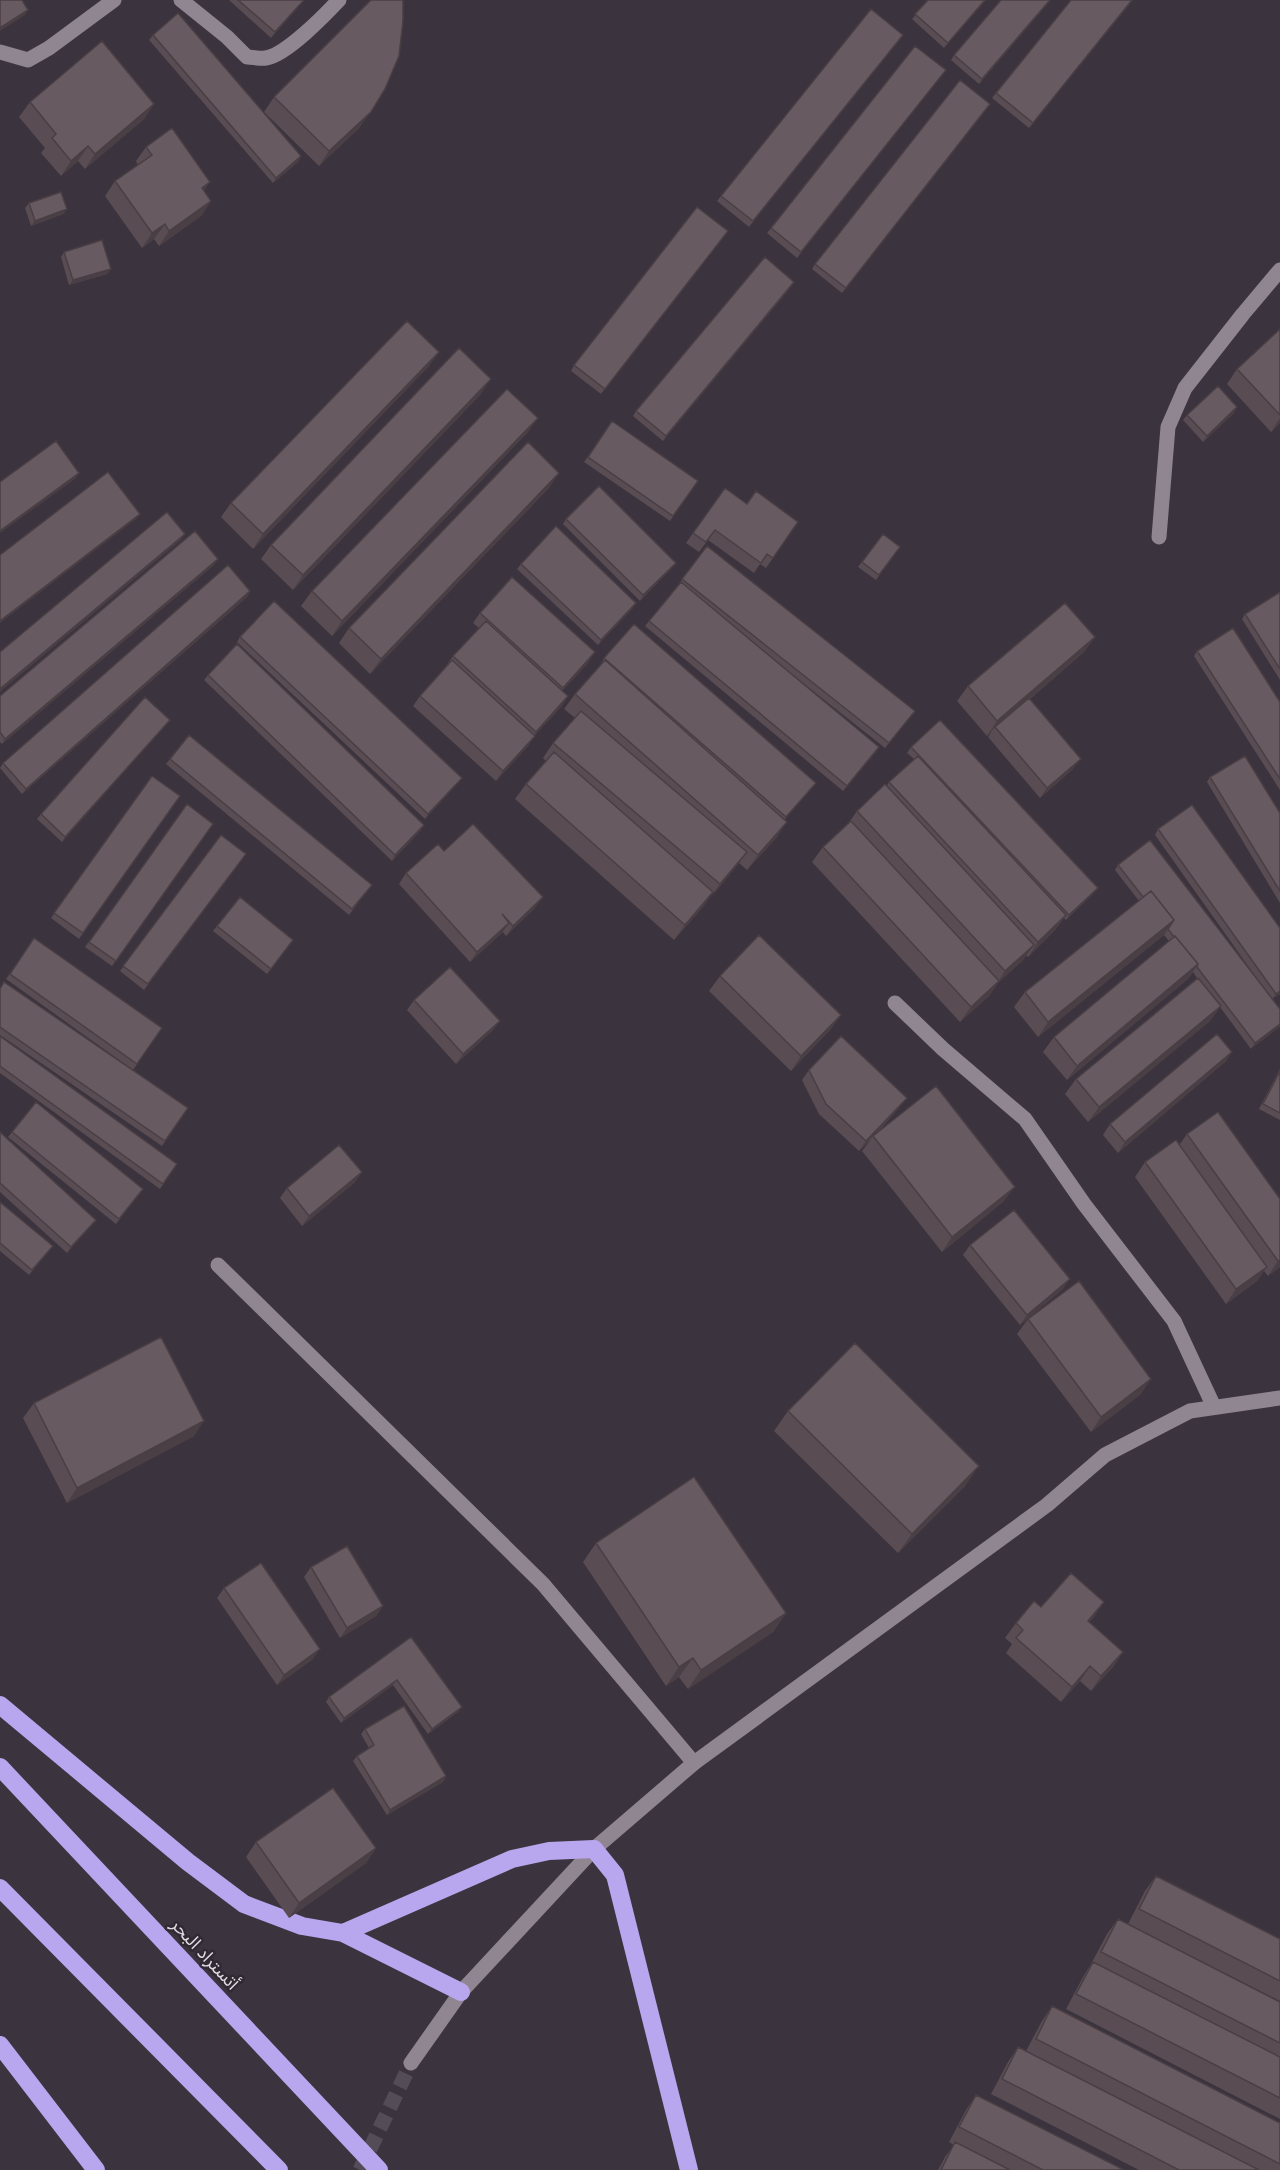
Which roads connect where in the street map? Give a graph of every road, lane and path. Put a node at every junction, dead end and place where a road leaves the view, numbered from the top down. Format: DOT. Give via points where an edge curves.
graph roads {
  1 [pos="114,0"];
  2 [pos="181,0"];
  3 [pos="339,0"];
  4 [pos="0,52"];
  5 [pos="1280,270"];
  6 [pos="1159,537"];
  7 [pos="895,1003"];
  8 [pos="218,1265"];
  9 [pos="1280,1398"];
  10 [pos="1214,1407"];
  11 [pos="0,1705"];
  12 [pos="694,1762"];
  13 [pos="0,1767"];
  14 [pos="594,1849"];
  15 [pos="0,1888"];
  16 [pos="343,1933"];
  17 [pos="461,1992"];
  18 [pos="0,2045"];
  19 [pos="411,2063"];
  20 [pos="96,2170"];
  21 [pos="279,2170"];
  22 [pos="379,2170"];
  23 [pos="689,2170"];
  1 -- 4 [label="main road" via="28,60"];
  2 -- 3 [label="main road" via="247,57 268,58 297,39"];
  5 -- 6 [label="main road" via="1185,388 1168,427"];
  7 -- 10 [label="main road" via="1025,1119 1174,1321"];
  8 -- 12 [label="main road" via="543,1584"];
  9 -- 10 [label="main road"];
  10 -- 12 [label="main road" via="1190,1411 1105,1455 1047,1505"];
  11 -- 16 [label="highway" via="244,1904 302,1926"];
  12 -- 14 [label="main road"];
  13 -- 22 [label="highway, أتستراد البحر"];
  14 -- 16 [label="highway" via="512,1858"];
  14 -- 17 [label="main road"];
  14 -- 23 [label="highway" via="615,1875"];
  15 -- 21 [label="highway"];
  16 -- 17 [label="highway"];
  17 -- 19 [label="main road"];
  18 -- 20 [label="highway"];
}
